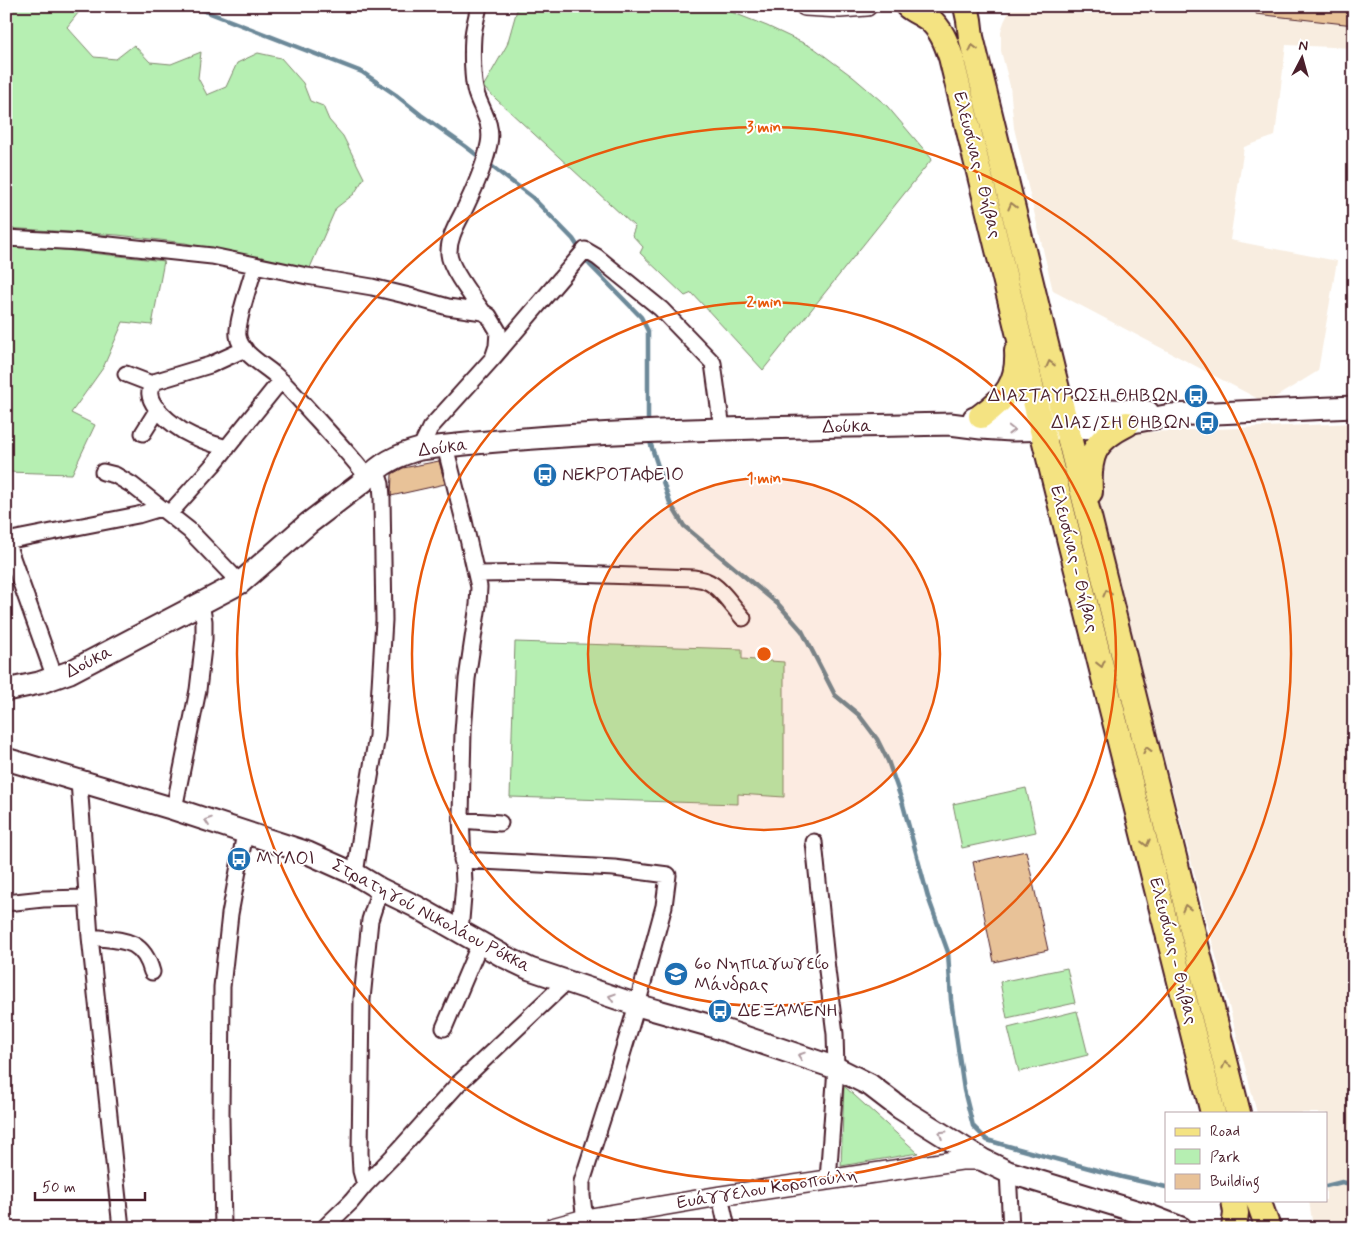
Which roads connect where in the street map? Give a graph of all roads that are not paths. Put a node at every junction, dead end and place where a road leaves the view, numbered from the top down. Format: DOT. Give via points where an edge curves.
graph roads {
  1 [pos="479,6"];
  2 [pos="867,6"];
  3 [pos="964,6"];
  4 [pos="818,7"];
  5 [pos="910,9"];
  6 [pos="6,238"];
  7 [pos="255,265"];
  8 [pos="483,312"];
  9 [pos="1014,316"];
  10 [pos="244,349"];
  11 [pos="493,358"];
  12 [pos="126,374"];
  13 [pos="282,381"];
  14 [pos="152,384"];
  15 [pos="1354,407"];
  16 [pos="158,409"];
  17 [pos="1171,415"];
  18 [pos="981,416"];
  19 [pos="1064,420"];
  20 [pos="1039,421"];
  21 [pos="950,424"];
  22 [pos="1127,424"];
  23 [pos="722,430"];
  24 [pos="143,433"];
  25 [pos="445,446"];
  26 [pos="227,448"];
  27 [pos="420,449"];
  28 [pos="103,472"];
  29 [pos="372,474"];
  30 [pos="165,511"];
  31 [pos="1091,528"];
  32 [pos="476,574"];
  33 [pos="240,583"];
  34 [pos="201,603"];
  35 [pos="743,618"];
  36 [pos="55,678"];
  37 [pos="6,690"];
  38 [pos="6,759"];
  39 [pos="79,781"];
  40 [pos="174,809"];
  41 [pos="461,820"];
  42 [pos="500,823"];
  43 [pos="245,833"];
  44 [pos="814,842"];
  45 [pos="462,860"];
  46 [pos="355,874"];
  47 [pos="380,889"];
  48 [pos="86,898"];
  49 [pos="6,902"];
  50 [pos="460,932"];
  51 [pos="90,937"];
  52 [pos="480,943"];
  53 [pos="152,972"];
  54 [pos="566,982"];
  55 [pos="637,1005"];
  56 [pos="444,1028"];
  57 [pos="836,1068"];
  58 [pos="1212,1112"];
  59 [pos="1238,1112"];
  60 [pos="983,1160"];
  61 [pos="1008,1172"];
  62 [pos="828,1180"];
  63 [pos="364,1185"];
  64 [pos="720,1196"];
  65 [pos="1234,1202"];
  66 [pos="1259,1202"];
  67 [pos="1121,1207"];
  68 [pos="585,1223"];
  69 [pos="121,1228"];
  70 [pos="223,1228"];
  71 [pos="324,1228"];
  72 [pos="552,1228"];
  73 [pos="727,1228"];
  74 [pos="1011,1228"];
  75 [pos="1158,1228"];
  76 [pos="1181,1228"];
  77 [pos="1234,1228"];
  78 [pos="1268,1228"];
  1 -- 8 [label="street" via="473,35 474,78 476,93 488,122 489,143 474,190 454,230 449,256"];
  2 -- 4 [label="street"];
  3 -- 5 [label="main road, Ελευσίνας - Θήβας" via="944,15 932,16"];
  19 -- 3 [label="main road, Ελευσίνας - Θήβας, one-way"];
  5 -- 9 [label="main road, Ελευσίνας - Θήβας" via="929,19 947,43"];
  6 -- 7 [label="street" via="185,253"];
  7 -- 8 [label="street"];
  7 -- 10 [label="street" via="237,334"];
  8 -- 11 [label="street" via="498,331"];
  9 -- 18 [label="main road" via="1016,375 1008,392"];
  9 -- 20 [label="main road, Ελευσίνας - Θήβας"];
  10 -- 13 [label="street"];
  10 -- 14 [label="street" via="210,365"];
  11 -- 23 [label="street" via="585,250 661,309 713,363"];
  11 -- 27 [label="street" via="430,428"];
  12 -- 14 [label="street"];
  13 -- 26 [label="street"];
  13 -- 29 [label="street" via="348,453"];
  14 -- 16 [label="street" via="151,400"];
  15 -- 17 [label="main road"];
  16 -- 24 [label="street"];
  16 -- 26 [label="street" via="182,430"];
  17 -- 19 [label="main road" via="1137,410"];
  17 -- 22 [label="main road"];
  18 -- 20 [label="main road, Δούκα" via="993,414"];
  18 -- 21 [label="main road, Δούκα"];
  19 -- 20 [label="main road, Δούκα"];
  19 -- 22 [label="main road"];
  19 -- 31 [label="main road, Ελευσίνας - Θήβας"];
  21 -- 20 [label="main road, Δούκα, one-way" via="996,429"];
  20 -- 58 [label="main road, Ελευσίνας - Θήβας, one-way"];
  21 -- 23 [label="main road, Δούκα"];
  22 -- 31 [label="main road" via="1103,439 1092,455 1089,478"];
  23 -- 25 [label="main road, Δούκα" via="592,434"];
  25 -- 27 [label="main road, Δούκα"];
  25 -- 32 [label="street"];
  26 -- 30 [label="street"];
  27 -- 29 [label="main road, Δούκα" via="394,459"];
  28 -- 30 [label="street" via="132,485"];
  29 -- 33 [label="main road, Δούκα"];
  29 -- 46 [label="street" via="381,484 384,620 377,736"];
  30 -- 33 [label="street" via="189,530"];
  30 -- 36 [label="street" via="6,541"];
  59 -- 31 [label="main road, Ελευσίνας - Θήβας, one-way"];
  32 -- 35 [label="street" via="694,578 715,587"];
  32 -- 41 [label="street" via="478,605 467,679"];
  33 -- 34 [label="main road, Δούκα"];
  34 -- 36 [label="main road, Δούκα"];
  34 -- 40 [label="street" via="204,639 198,690"];
  36 -- 37 [label="main road, Δούκα"];
  38 -- 39 [label="main road, Στρατηγού Νικολάου Ρόκκα"];
  39 -- 40 [label="main road, Στρατηγού Νικολάου Ρόκκα"];
  39 -- 48 [label="street"];
  43 -- 40 [label="main road, Στρατηγού Νικολάου Ρόκκα, one-way"];
  41 -- 42 [label="street"];
  41 -- 45 [label="street"];
  43 -- 46 [label="main road, Στρατηγού Νικολάου Ρόκκα" via="308,853"];
  43 -- 70 [label="street" via="230,914 222,987"];
  44 -- 57 [label="street"];
  45 -- 50 [label="street" via="464,884"];
  45 -- 55 [label="street" via="614,868 668,875 664,906"];
  46 -- 47 [label="main road, Στρατηγού Νικολάου Ρόκκα"];
  47 -- 50 [label="main road, Στρατηγού Νικολάου Ρόκκα"];
  47 -- 63 [label="street" via="370,920 362,999 360,1153"];
  48 -- 49 [label="street"];
  48 -- 51 [label="street"];
  50 -- 52 [label="main road, Στρατηγού Νικολάου Ρόκκα"];
  51 -- 53 [label="street" via="136,945 143,951"];
  51 -- 69 [label="street"];
  52 -- 54 [label="main road, Στρατηγού Νικολάου Ρόκκα" via="530,969"];
  52 -- 56 [label="street"];
  55 -- 54 [label="main road, Στρατηγού Νικολάου Ρόκκα, one-way"];
  54 -- 63 [label="street" via="459,1083"];
  57 -- 55 [label="main road, Στρατηγού Νικολάου Ρόκκα, one-way" via="715,1027"];
  55 -- 68 [label="street" via="582,1182"];
  60 -- 57 [label="main road, Στρατηγού Νικολάου Ρόκκα, one-way" via="900,1108 870,1085"];
  57 -- 62 [label="street"];
  60 -- 61 [label="main road, Στρατηγού Νικολάου Ρόκκα"];
  60 -- 62 [label="street, Ευάγγελου Κοροπούλη" via="961,1160"];
  61 -- 67 [label="main road, Στρατηγού Νικολάου Ρόκκα"];
  61 -- 74 [label="street"];
  62 -- 64 [label="street, Ευάγγελου Κοροπούλη"];
  63 -- 71 [label="street"];
  64 -- 68 [label="street, Ευάγγελου Κοροπούλη"];
  64 -- 73 [label="street"];
  65 -- 77 [label="main road"];
  66 -- 78 [label="main road"];
  67 -- 75 [label="main road, Στρατηγού Νικολάου Ρόκκα"];
  67 -- 76 [label="main road, Στρατηγού Νικολάου Ρόκκα"];
  68 -- 72 [label="street, Ευάγγελου Κοροπούλη"];
}
